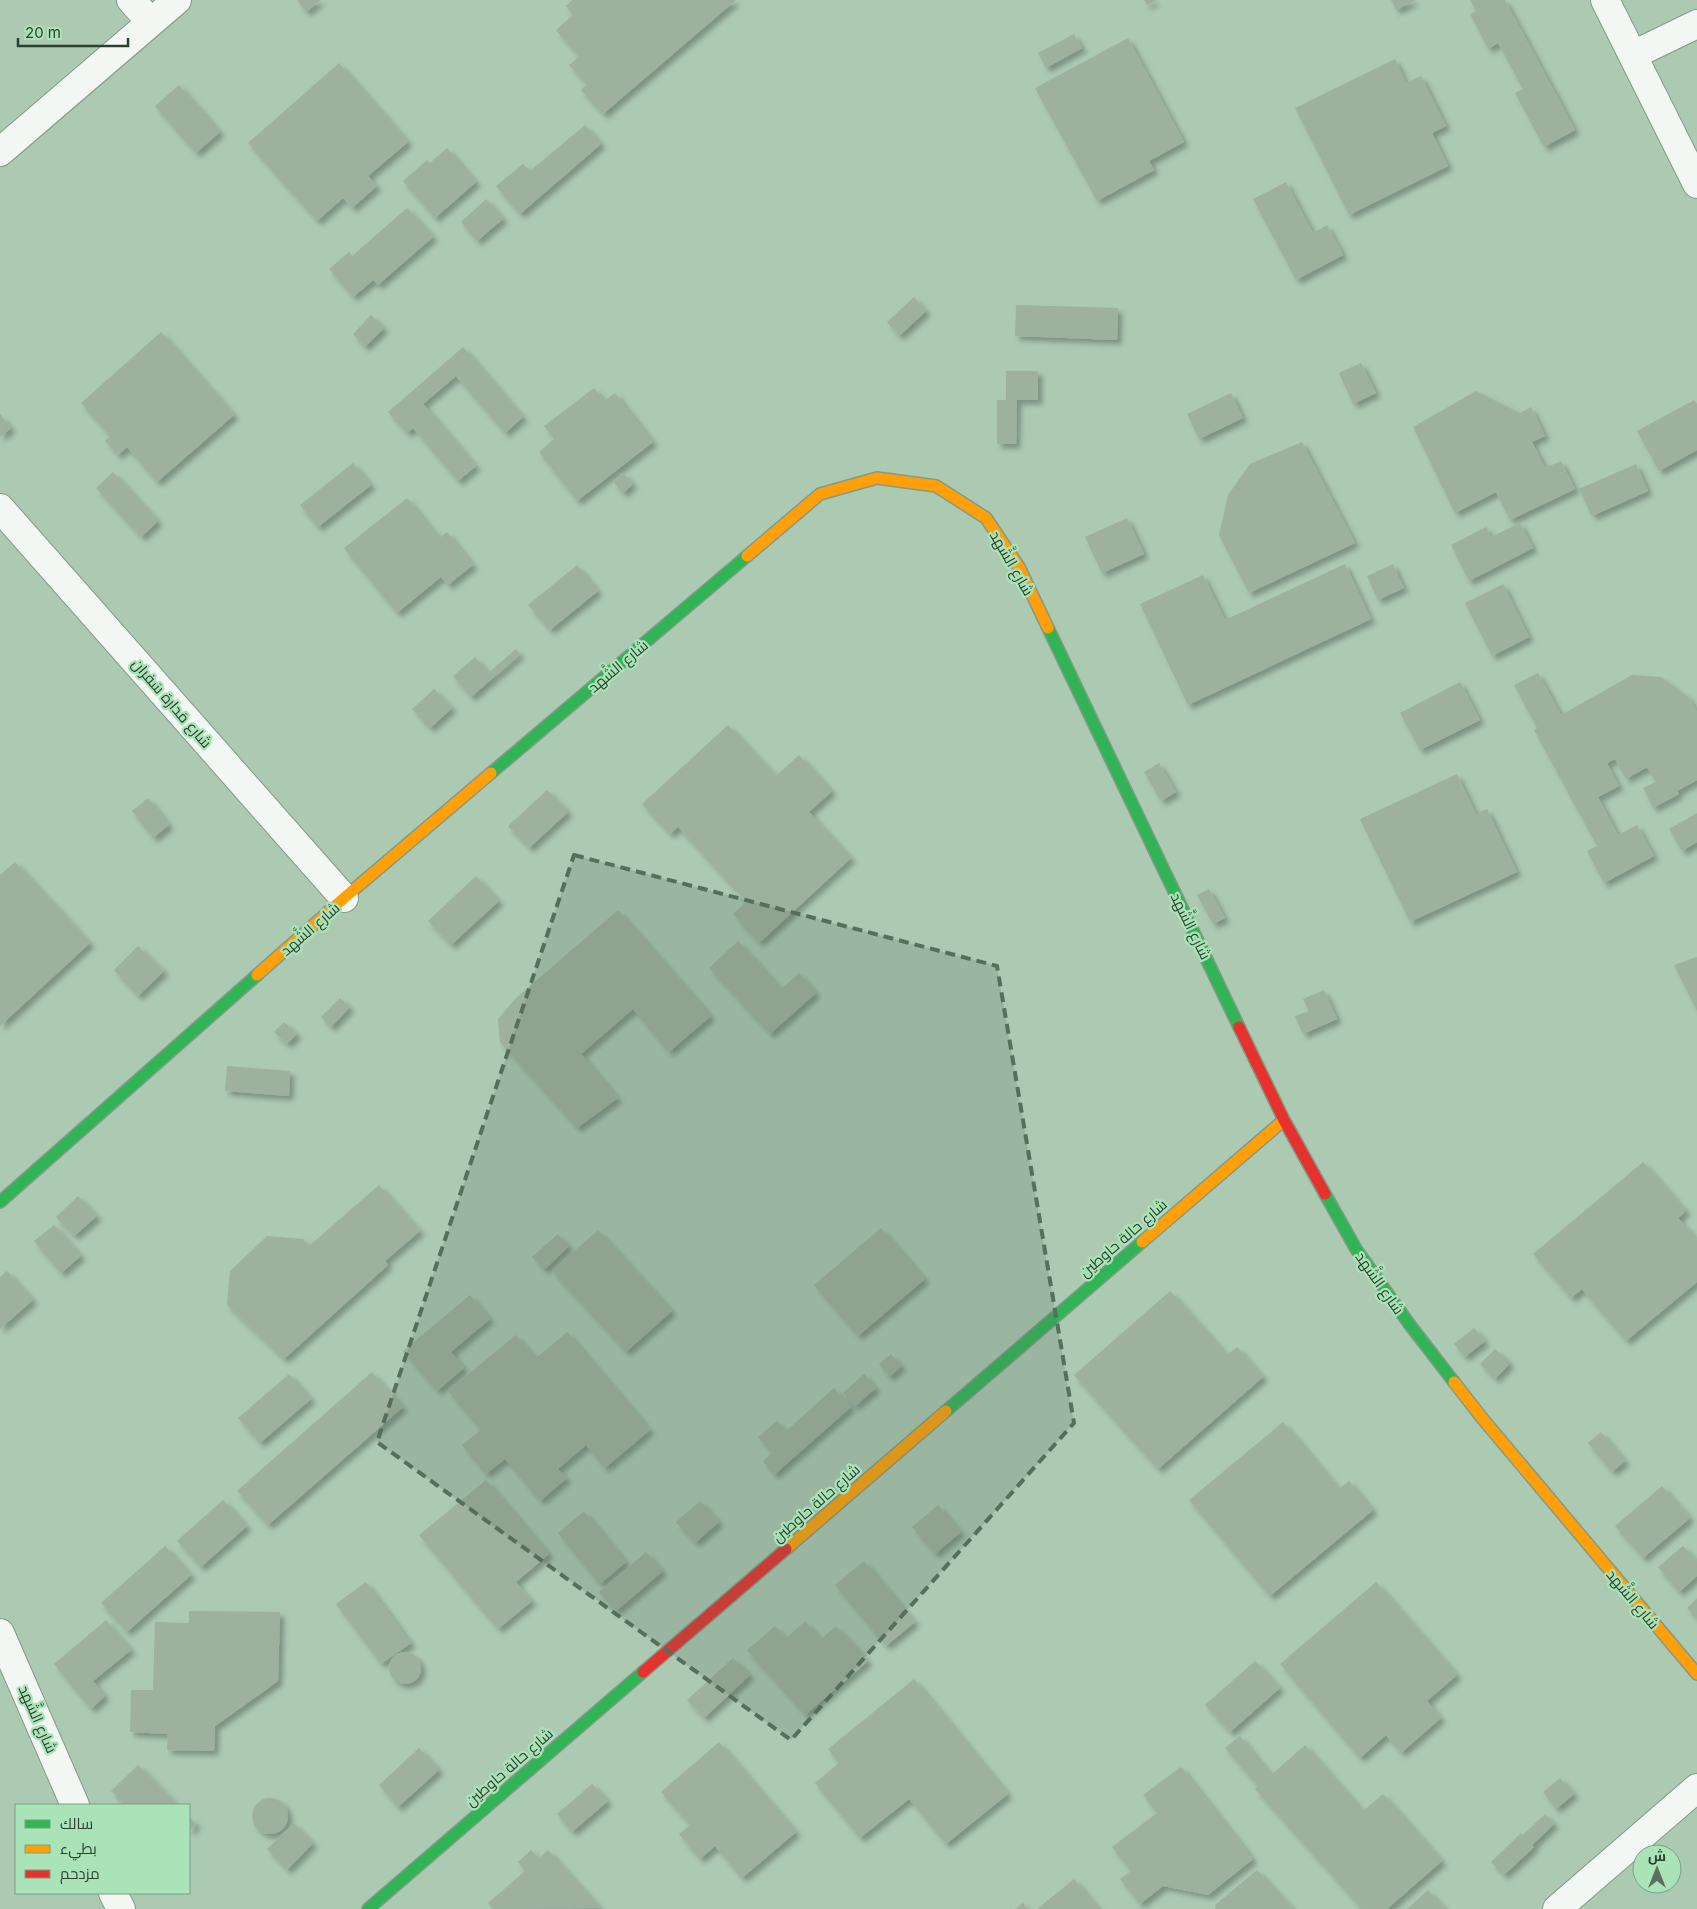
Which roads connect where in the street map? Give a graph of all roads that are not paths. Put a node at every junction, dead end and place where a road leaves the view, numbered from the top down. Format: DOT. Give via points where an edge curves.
graph roads {
  1 [pos="131,0"];
  2 [pos="176,0"];
  3 [pos="1605,0"];
  4 [pos="151,22"];
  5 [pos="1697,24"];
  6 [pos="1633,55"];
  7 [pos="0,152"];
  8 [pos="1697,184"];
  9 [pos="0,508"];
  10 [pos="344,898"];
  11 [pos="1284,1120"];
  12 [pos="0,1202"];
  13 [pos="0,1633"];
  14 [pos="1697,1674"];
  15 [pos="1697,1788"];
  16 [pos="75,1804"];
  17 [pos="114,1894"];
  18 [pos="120,1909"];
  19 [pos="368,1909"];
  20 [pos="1557,1909"];
  1 -- 4 [label="street"];
  2 -- 4 [label="street"];
  3 -- 6 [label="street"];
  4 -- 7 [label="street"];
  5 -- 6 [label="street"];
  6 -- 8 [label="street"];
  9 -- 10 [label="street, شارع مَدارة سَفران"];
  10 -- 11 [label="street, شارع الشَّهد" via="820,494 877,478 936,486 986,518 1019,567"];
  10 -- 12 [label="street, شارع الشَّهد"];
  11 -- 14 [label="street, شارع الشَّهد" via="1356,1249 1410,1325 1482,1418"];
  11 -- 19 [label="street, شارع حالة حاوطين"];
  13 -- 16 [label="street, شارع الشَّهد"];
  15 -- 20 [label="street"];
  17 -- 18 [label="street"];
}
